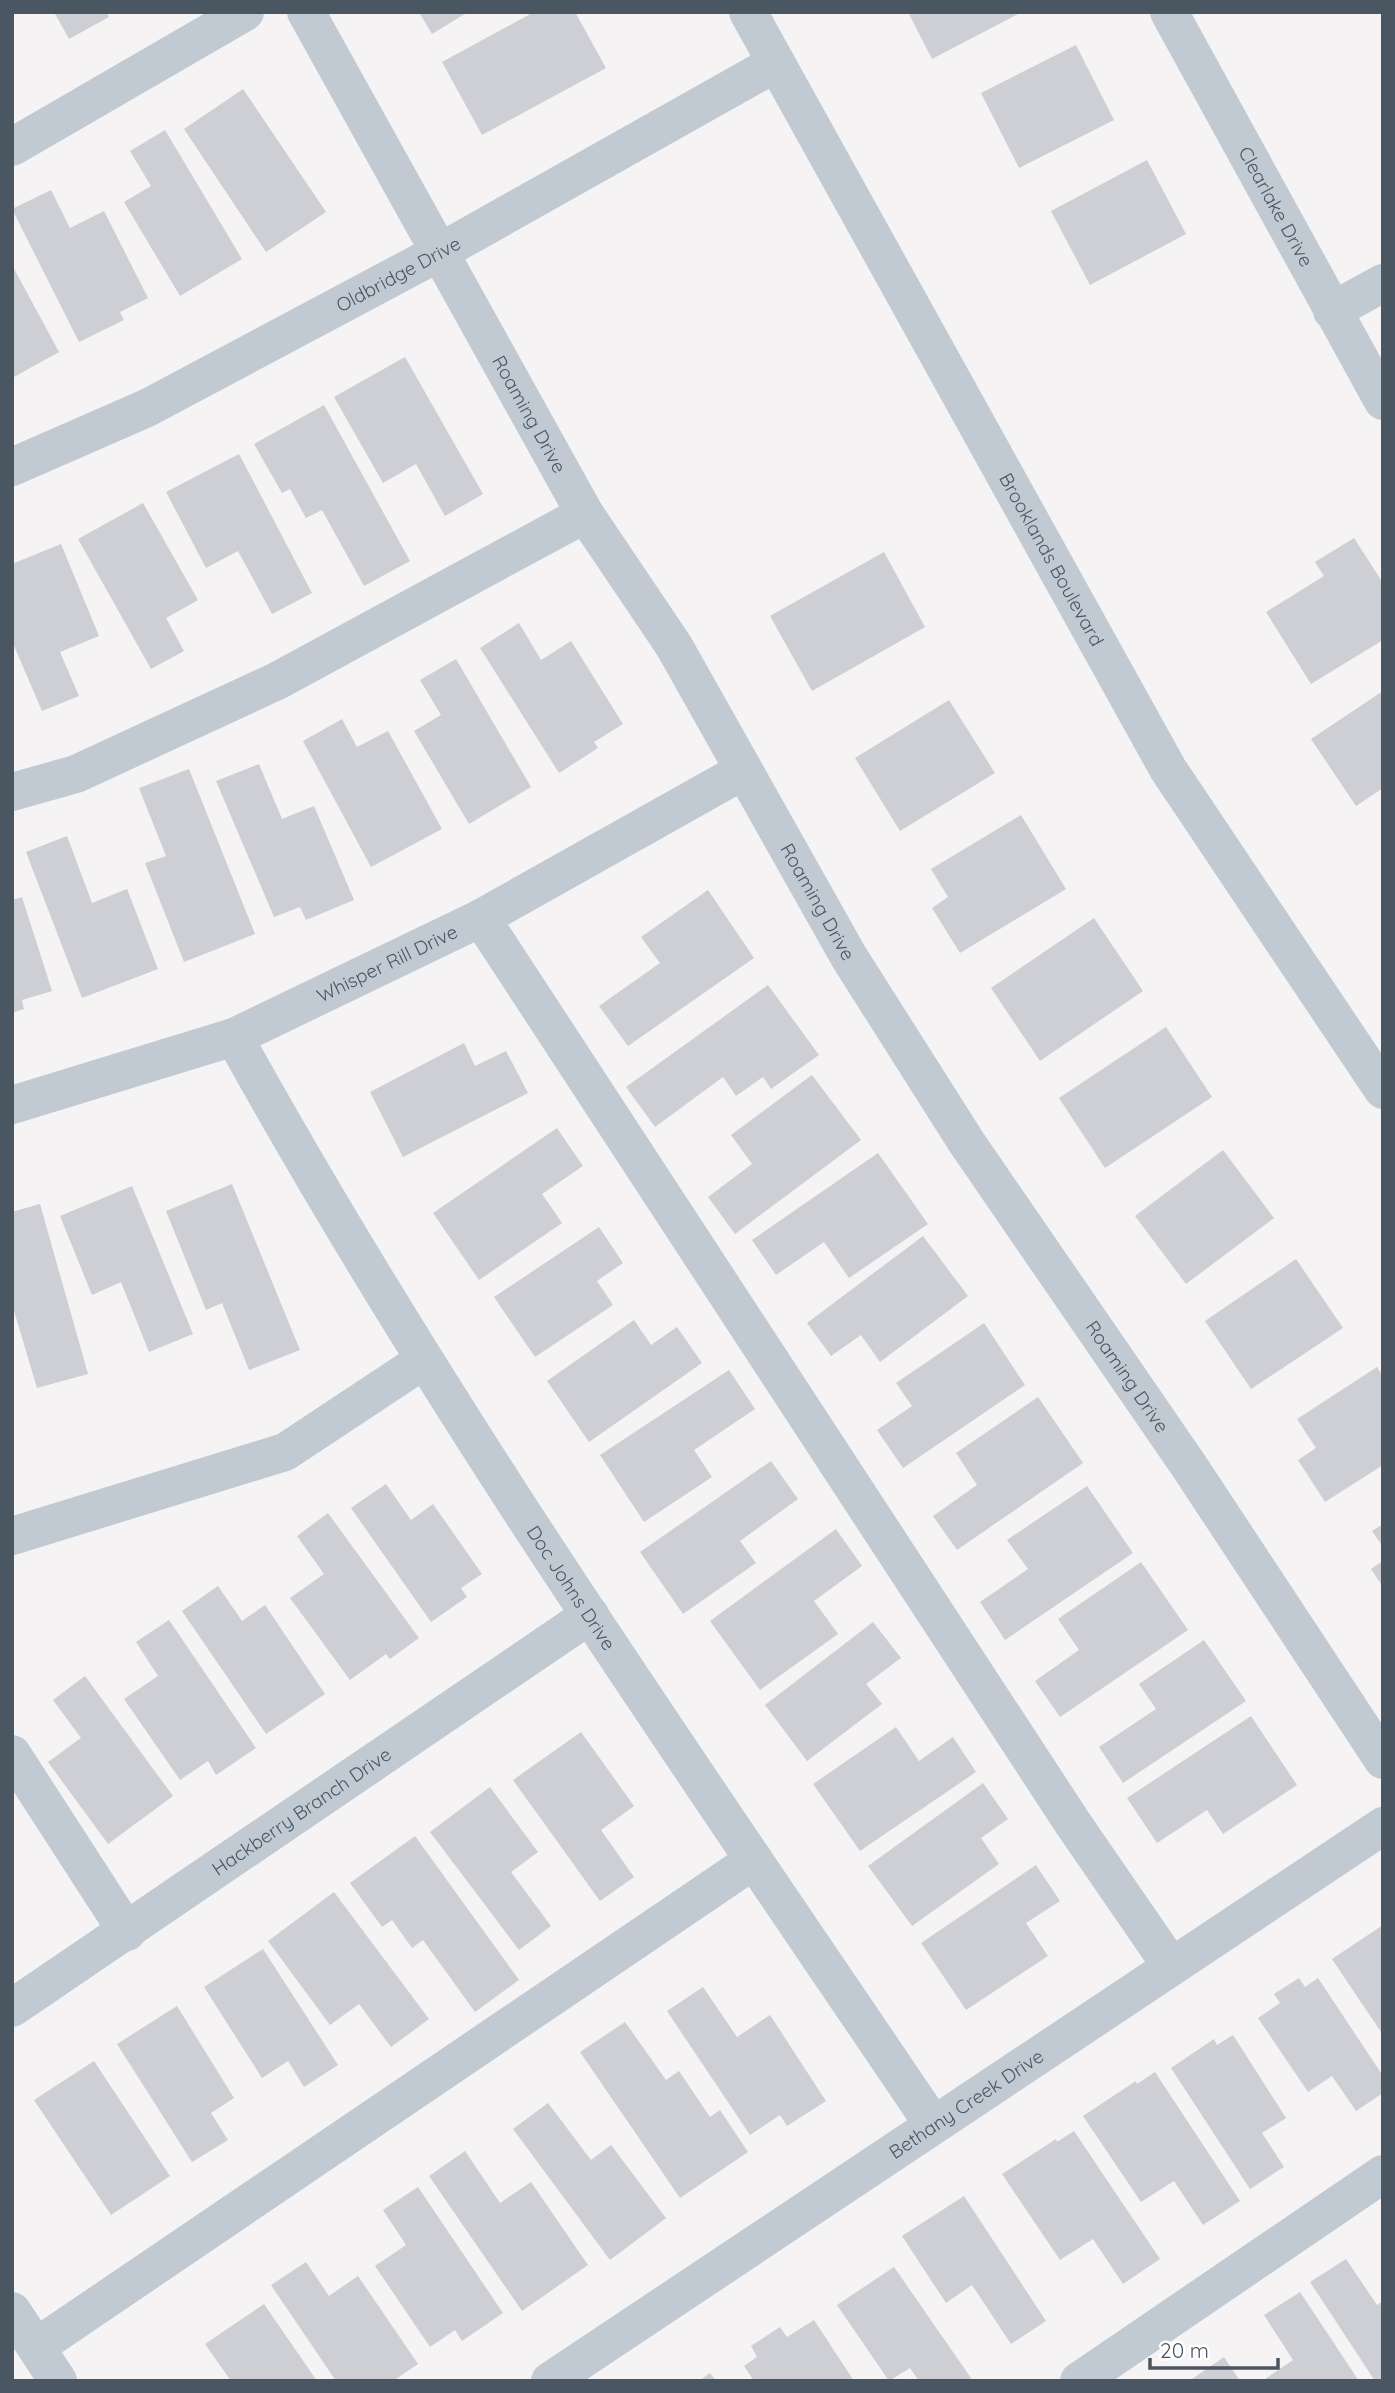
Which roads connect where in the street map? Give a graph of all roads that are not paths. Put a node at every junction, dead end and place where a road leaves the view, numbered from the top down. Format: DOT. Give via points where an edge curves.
graph roads {
  1 [pos="245,12"];
  2 [pos="306,12"];
  3 [pos="748,12"];
  4 [pos="1169,12"];
  5 [pos="776,63"];
  6 [pos="12,147"];
  7 [pos="440,252"];
  8 [pos="1383,283"];
  9 [pos="1332,311"];
  10 [pos="1383,401"];
  11 [pos="12,467"];
  12 [pos="585,514"];
  13 [pos="743,771"];
  14 [pos="12,792"];
  15 [pos="481,918"];
  16 [pos="234,1037"];
  17 [pos="1383,1090"];
  18 [pos="12,1105"];
  19 [pos="424,1360"];
  20 [pos="12,1536"];
  21 [pos="590,1615"];
  22 [pos="12,1754"];
  23 [pos="1383,1760"];
  24 [pos="1383,1826"];
  25 [pos="754,1860"];
  26 [pos="127,1932"];
  27 [pos="1171,1966"];
  28 [pos="12,2008"];
  29 [pos="932,2123"];
  30 [pos="1383,2174"];
  31 [pos="12,2311"];
  32 [pos="36,2347"];
  33 [pos="58,2381"];
  34 [pos="550,2381"];
  35 [pos="1079,2381"];
  1 -- 6 [label="street"];
  2 -- 7 [label="street, Roaming Drive"];
  3 -- 5 [label="street, Brooklands Boulevard"];
  4 -- 9 [label="street, Clearlake Drive"];
  5 -- 7 [label="street, Oldbridge Drive"];
  5 -- 17 [label="street, Brooklands Boulevard" via="1168,769"];
  7 -- 11 [label="street, Oldbridge Drive" via="147,408"];
  7 -- 12 [label="street, Roaming Drive"];
  8 -- 9 [label="street"];
  9 -- 10 [label="street, Clearlake Drive"];
  12 -- 13 [label="street, Roaming Drive" via="674,646"];
  12 -- 14 [label="street" via="277,681 76,774"];
  13 -- 15 [label="street, Whisper Rill Drive"];
  13 -- 23 [label="street, Roaming Drive" via="849,957 967,1143 1189,1466"];
  15 -- 16 [label="street, Whisper Rill Drive"];
  15 -- 27 [label="street" via="1072,1822"];
  16 -- 18 [label="street, Whisper Rill Drive"];
  16 -- 19 [label="street, Doc Johns Drive"];
  19 -- 20 [label="street" via="285,1452"];
  19 -- 21 [label="street, Doc Johns Drive"];
  21 -- 25 [label="street, Doc Johns Drive"];
  21 -- 26 [label="street, Hackberry Branch Drive"];
  22 -- 26 [label="street"];
  24 -- 27 [label="street, Bethany Creek Drive"];
  25 -- 29 [label="street, Doc Johns Drive"];
  25 -- 32 [label="street"];
  26 -- 28 [label="street, Hackberry Branch Drive"];
  27 -- 29 [label="street, Bethany Creek Drive"];
  29 -- 34 [label="street, Bethany Creek Drive"];
  30 -- 35 [label="street"];
  31 -- 32 [label="street"];
  32 -- 33 [label="street"];
}
